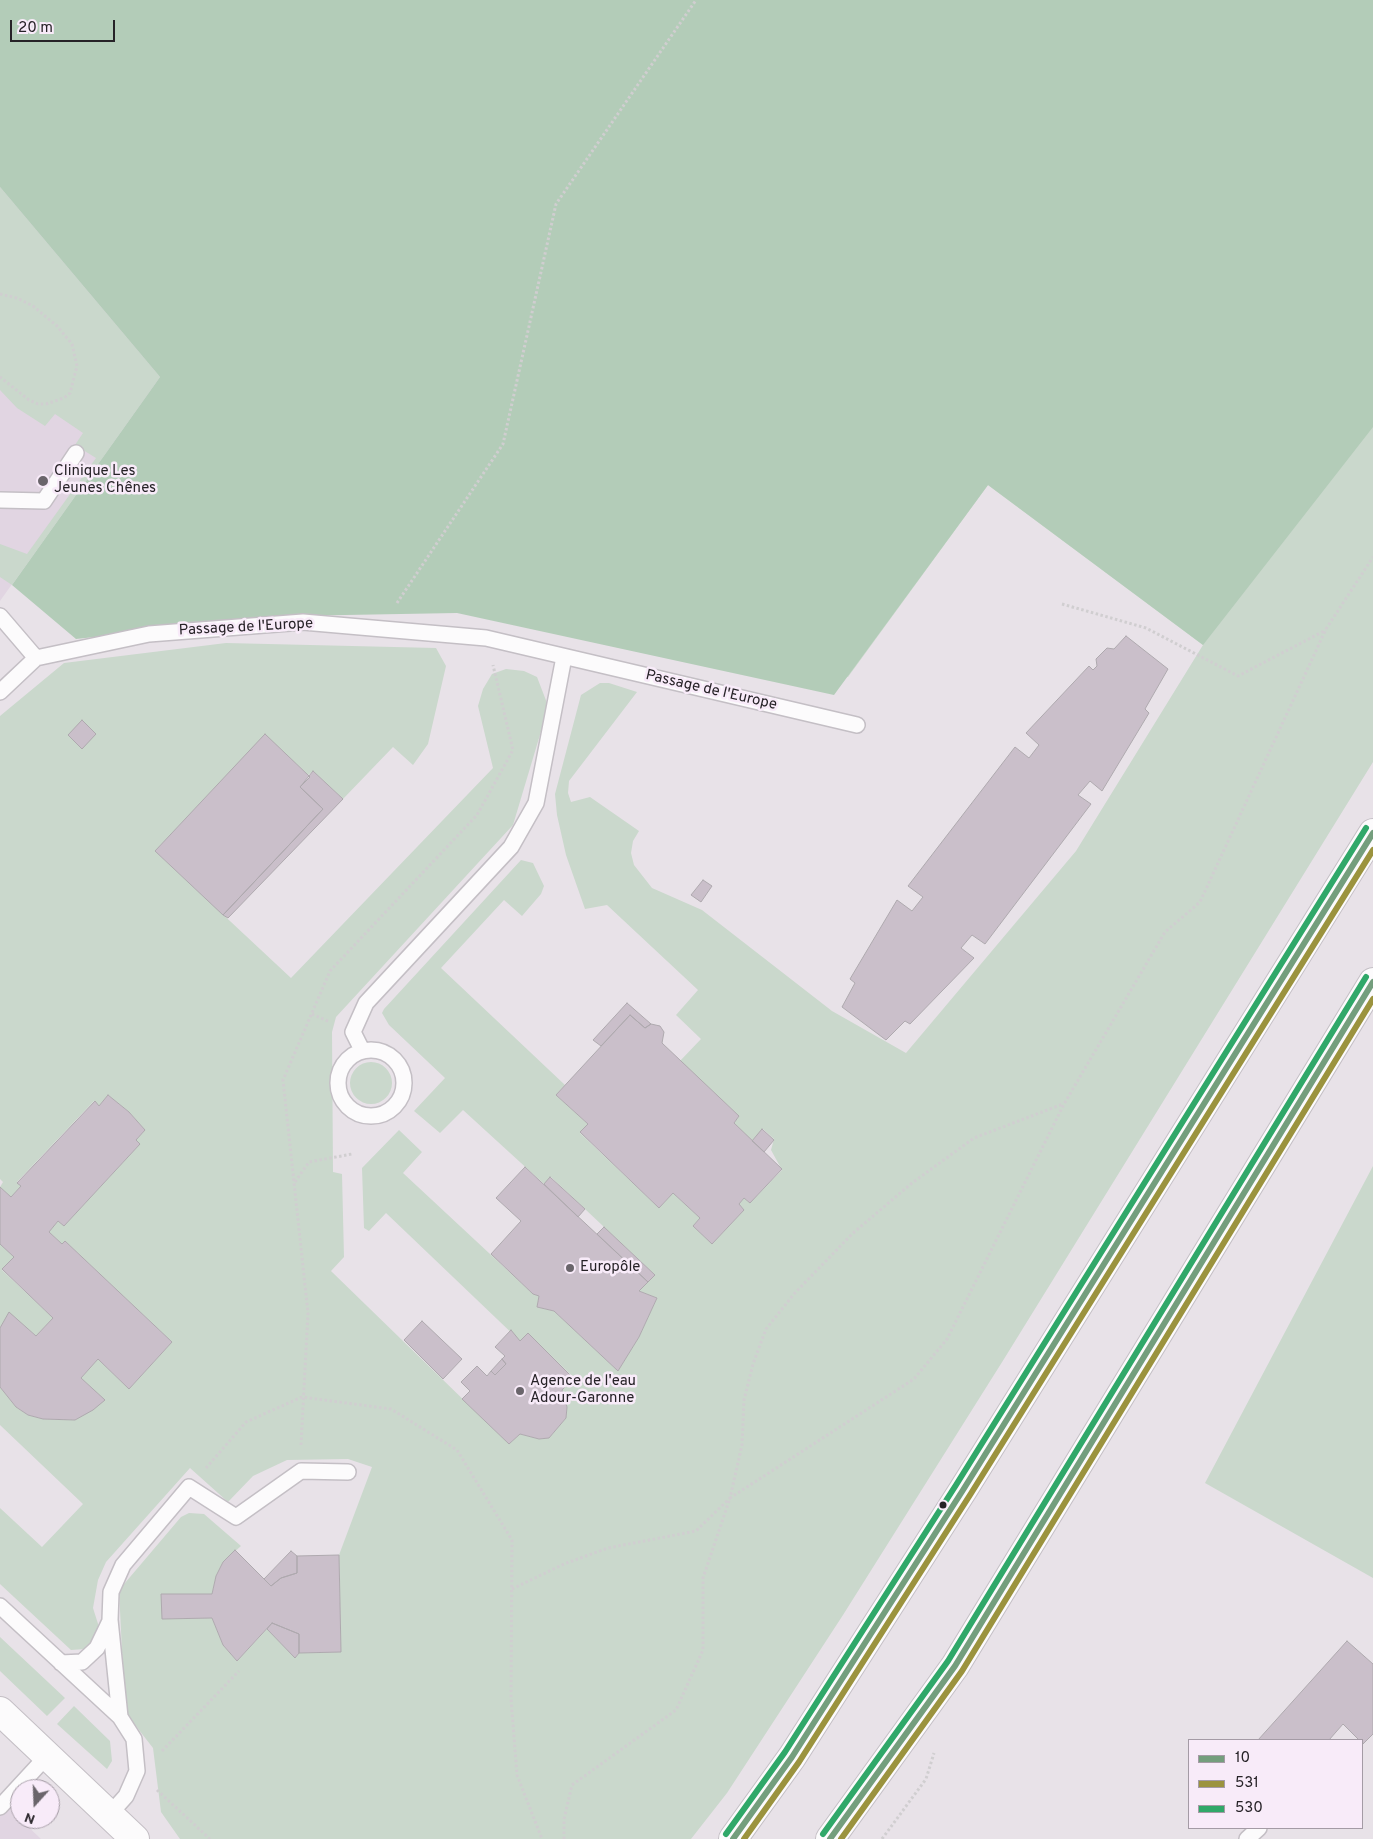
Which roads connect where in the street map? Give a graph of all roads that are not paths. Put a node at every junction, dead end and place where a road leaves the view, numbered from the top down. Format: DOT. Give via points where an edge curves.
graph roads {
  1 [pos="76,453"];
  2 [pos="0,500"];
  3 [pos="0,616"];
  4 [pos="564,657"];
  5 [pos="36,658"];
  6 [pos="0,692"];
  7 [pos="858,725"];
  8 [pos="1373,833"];
  9 [pos="1373,982"];
  10 [pos="362,1050"];
  11 [pos="348,1472"];
  12 [pos="0,1606"];
  13 [pos="110,1620"];
  14 [pos="61,1663"];
  15 [pos="0,1711"];
  16 [pos="120,1717"];
  17 [pos="46,1757"];
  18 [pos="0,1807"];
  19 [pos="109,1815"];
  20 [pos="1258,1829"];
  21 [pos="135,1839"];
  22 [pos="733,1839"];
  23 [pos="830,1839"];
  24 [pos="1247,1839"];
  1 -- 2 [label="lane" via="44,501"];
  3 -- 5 [label="lane"];
  4 -- 5 [label="lane, Passage de l'Europe" via="486,638 303,622 149,634"];
  4 -- 7 [label="lane, Passage de l'Europe"];
  4 -- 10 [label="lane" via="536,803 511,847 366,1003 353,1032"];
  5 -- 6 [label="lane"];
  8 -- 22 [label="main road" via="958,1499 792,1757"];
  9 -- 23 [label="main road" via="955,1666"];
  10 -- 10 [label="lane" via="350,1056 342,1066 338,1090 353,1111 365,1116 385,1114 402,1096 405,1081 401,1067 391,1056 377,1049"];
  11 -- 13 [label="lane" via="300,1471 236,1517 189,1487 123,1566 110,1592"];
  12 -- 14 [label="lane"];
  13 -- 14 [label="lane" via="97,1648 82,1662"];
  13 -- 16 [label="lane"];
  14 -- 16 [label="lane"];
  15 -- 17 [label="main road"];
  16 -- 19 [label="lane" via="134,1739 137,1771 126,1796"];
  17 -- 18 [label="lane"];
  17 -- 19 [label="main road"];
  19 -- 21 [label="main road"];
  20 -- 24 [label="lane"];
}
